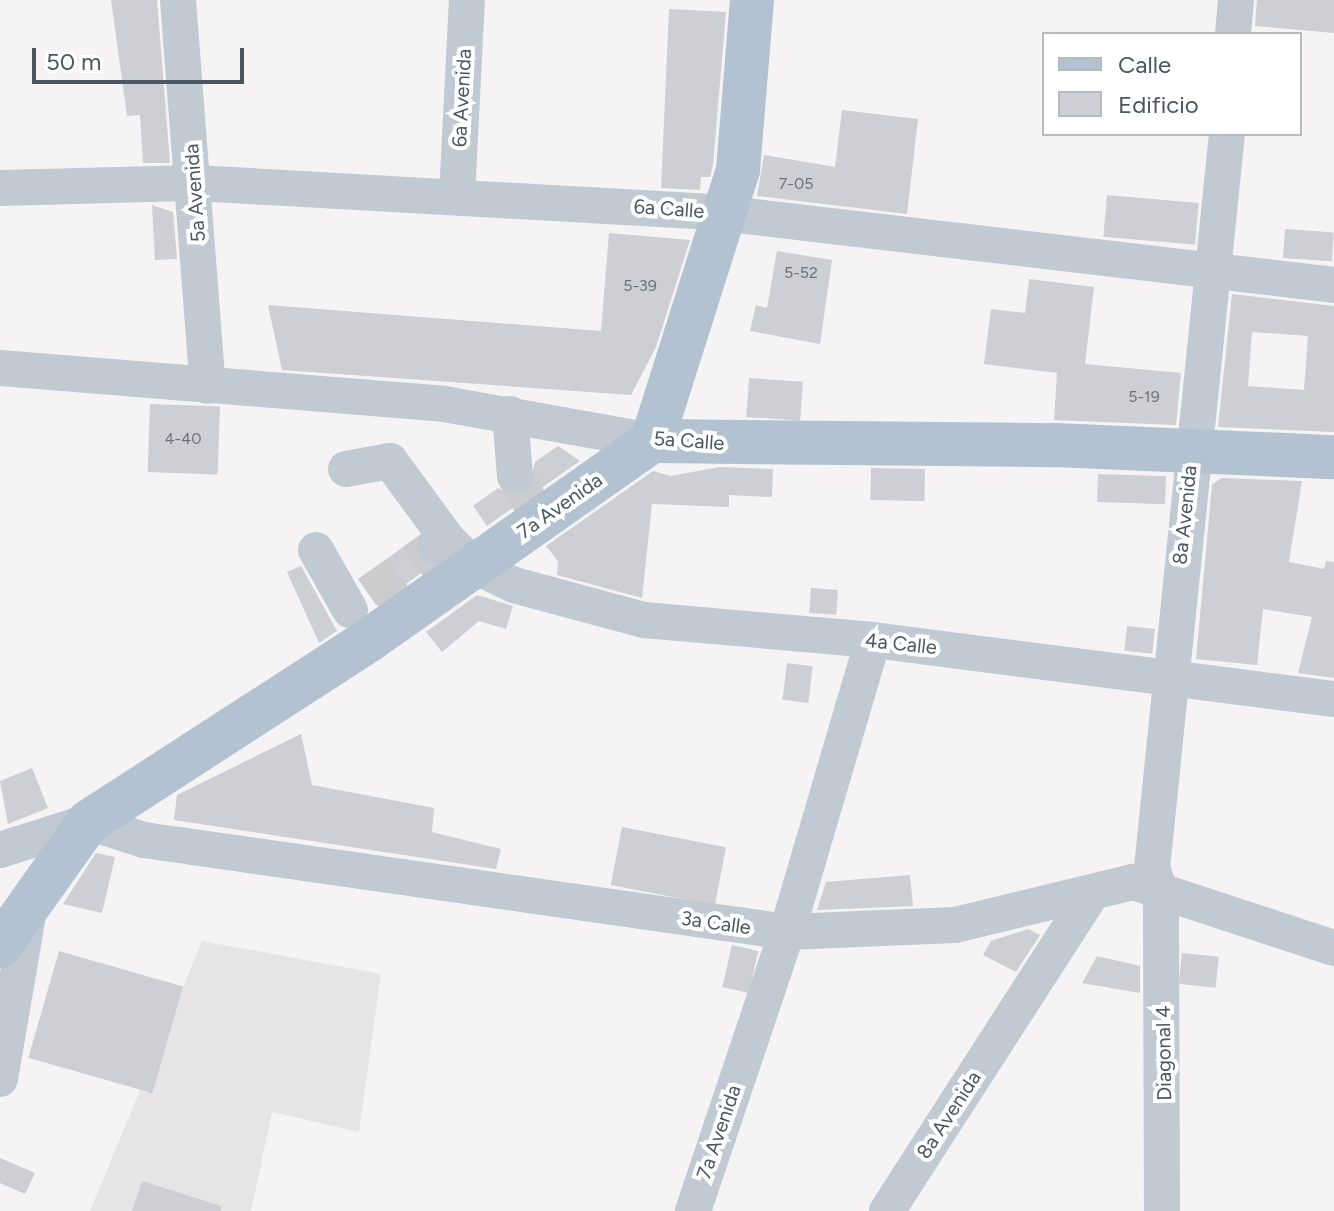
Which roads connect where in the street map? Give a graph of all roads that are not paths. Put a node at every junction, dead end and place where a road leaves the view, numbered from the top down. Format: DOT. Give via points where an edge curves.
graph roads {
  1 [pos="178,0"];
  2 [pos="467,0"];
  3 [pos="752,0"];
  4 [pos="1236,0"];
  5 [pos="1233,32"];
  6 [pos="1227,136"];
  7 [pos="196,183"];
  8 [pos="0,188"];
  9 [pos="457,196"];
  10 [pos="726,214"];
  11 [pos="1217,277"];
  12 [pos="1334,285"];
  13 [pos="0,368"];
  14 [pos="208,386"];
  15 [pos="510,414"];
  16 [pos="652,441"];
  17 [pos="1191,455"];
  18 [pos="1334,457"];
  19 [pos="346,469"];
  20 [pos="515,476"];
  21 [pos="316,550"];
  22 [pos="453,550"];
  23 [pos="363,615"];
  24 [pos="873,640"];
  25 [pos="1170,676"];
  26 [pos="1334,699"];
  27 [pos="88,822"];
  28 [pos="0,850"];
  29 [pos="1161,895"];
  30 [pos="1089,898"];
  31 [pos="10,922"];
  32 [pos="787,932"];
  33 [pos="1334,948"];
  34 [pos="0,1079"];
  35 [pos="693,1211"];
  36 [pos="887,1211"];
  37 [pos="1162,1211"];
  1 -- 7 [label="street, 5a Avenida"];
  2 -- 9 [label="street, 6a Avenida"];
  3 -- 10 [label="main road" via="738,170"];
  4 -- 5 [label="street"];
  6 -- 11 [label="street, 8a Avenida"];
  7 -- 8 [label="street, 6a Calle"];
  7 -- 9 [label="street, 6a Calle"];
  7 -- 14 [label="street, 5a Avenida"];
  9 -- 10 [label="street, 6a Calle"];
  10 -- 11 [label="street, 6a Calle"];
  10 -- 16 [label="main road"];
  11 -- 12 [label="street, 6a Calle"];
  11 -- 17 [label="street, 8a Avenida"];
  13 -- 14 [label="street, 5a Calle"];
  14 -- 15 [label="street, 5a Calle"];
  15 -- 16 [label="street, 5a Calle"];
  15 -- 20 [label="street"];
  16 -- 17 [label="main road, 5a Calle" via="1055,445"];
  16 -- 22 [label="main road, 7a Avenida" via="538,512"];
  17 -- 18 [label="main road, 5a Calle"];
  17 -- 25 [label="street, 8a Avenida"];
  19 -- 22 [label="street" via="390,461"];
  21 -- 23 [label="street"];
  22 -- 23 [label="main road, 7a Avenida"];
  22 -- 24 [label="street, 4a Calle" via="600,612"];
  23 -- 27 [label="main road, 7a Avenida"];
  24 -- 25 [label="street, 4a Calle"];
  24 -- 32 [label="street, 7a Avenida"];
  25 -- 26 [label="street, 4a Calle"];
  25 -- 29 [label="street, 8a Avenida" via="1152,868"];
  27 -- 28 [label="street"];
  27 -- 31 [label="main road, 7a Avenida"];
  27 -- 32 [label="street, 3a Calle" via="144,840"];
  29 -- 30 [label="street, 3a Calle" via="1133,882"];
  29 -- 33 [label="street, 3a Calle"];
  29 -- 37 [label="street, Diagonal 4"];
  30 -- 32 [label="street, 3a Calle" via="955,925"];
  30 -- 36 [label="street, 8a Avenida"];
  31 -- 34 [label="street"];
  32 -- 35 [label="street, 7a Avenida"];
}
